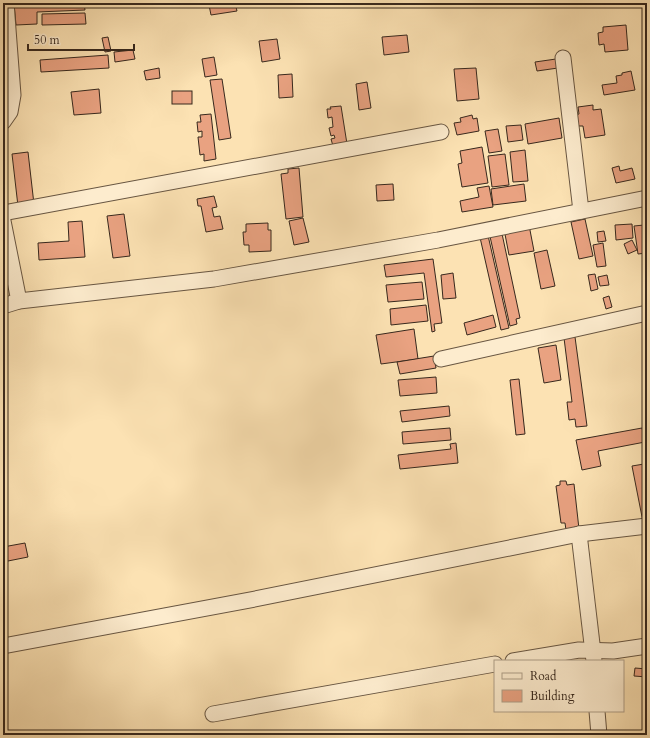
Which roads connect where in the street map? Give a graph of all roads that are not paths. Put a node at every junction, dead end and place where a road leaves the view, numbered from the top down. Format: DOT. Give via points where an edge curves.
graph roads {
  1 [pos="6,3"];
  2 [pos="563,58"];
  3 [pos="3,122"];
  4 [pos="441,132"];
  5 [pos="647,198"];
  6 [pos="581,211"];
  7 [pos="3,213"];
  8 [pos="3,221"];
  9 [pos="19,301"];
  10 [pos="3,306"];
  11 [pos="647,313"];
  12 [pos="441,359"];
  13 [pos="647,526"];
  14 [pos="579,534"];
  15 [pos="3,646"];
  16 [pos="647,646"];
  17 [pos="593,656"];
  18 [pos="519,660"];
  19 [pos="494,664"];
  20 [pos="598,712"];
  21 [pos="213,714"];
  22 [pos="599,735"];
  1 -- 3 [label="street" via="12,95 10,112"];
  2 -- 6 [label="street"];
  4 -- 7 [label="street"];
  5 -- 6 [label="street"];
  6 -- 9 [label="street" via="438,240 214,279"];
  8 -- 9 [label="street"];
  9 -- 10 [label="street"];
  11 -- 12 [label="street"];
  13 -- 14 [label="street"];
  14 -- 15 [label="street"];
  14 -- 17 [label="street"];
  16 -- 17 [label="street"];
  17 -- 18 [label="street" via="563,652"];
  19 -- 21 [label="street"];
  20 -- 22 [label="street"];
}
